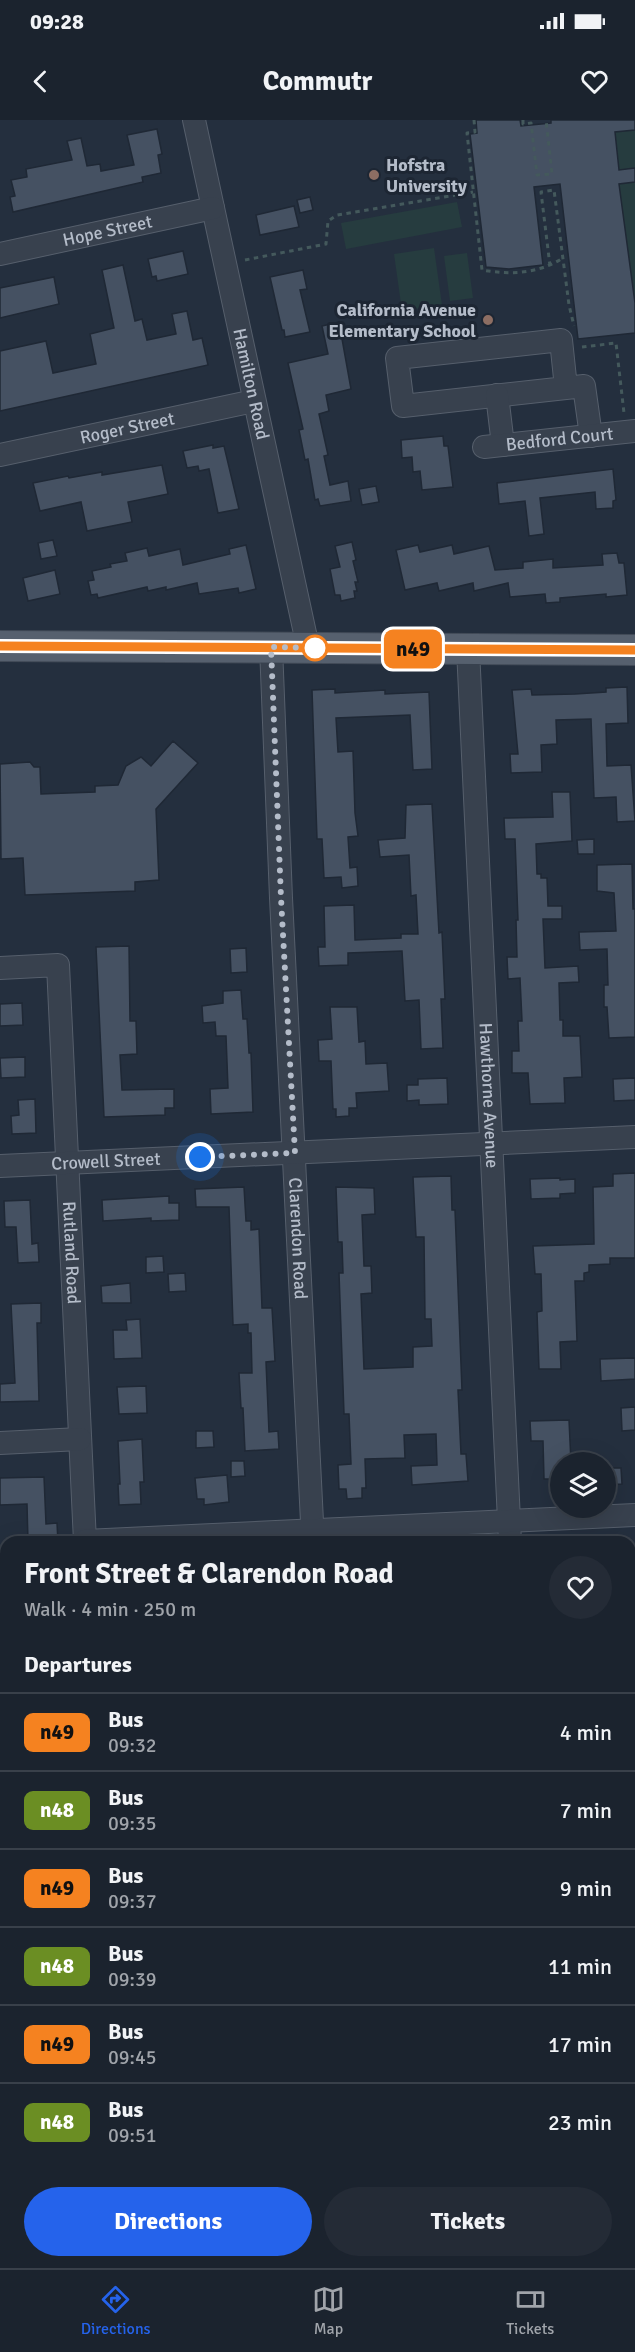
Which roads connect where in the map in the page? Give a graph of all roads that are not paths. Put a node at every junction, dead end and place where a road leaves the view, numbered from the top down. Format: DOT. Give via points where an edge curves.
graph roads {
  1 [pos="195,120"];
  2 [pos="213,208"];
  3 [pos="0,254"];
  4 [pos="566,388"];
  5 [pos="497,396"];
  6 [pos="254,401"];
  7 [pos="630,424"];
  8 [pos="591,436"];
  9 [pos="0,455"];
  10 [pos="0,646"];
  11 [pos="271,647"];
  12 [pos="308,647"];
  13 [pos="468,649"];
  14 [pos="635,650"];
  15 [pos="0,968"];
  16 [pos="635,1137"];
  17 [pos="491,1143"];
  18 [pos="295,1153"];
  19 [pos="68,1163"];
  20 [pos="0,1166"];
  21 [pos="80,1439"];
  22 [pos="0,1443"];
  23 [pos="635,1515"];
  24 [pos="509,1532"];
  25 [pos="85,1536"];
  26 [pos="313,1536"];
  1 -- 2 [label="street, Hamilton Road"];
  2 -- 3 [label="street, Hope Street"];
  2 -- 6 [label="street, Hamilton Road"];
  4 -- 5 [label="street"];
  4 -- 5 [label="street" via="561,340 398,358 403,406"];
  4 -- 8 [label="street" via="584,386"];
  5 -- 8 [label="street, Bedford Court" via="494,446"];
  6 -- 9 [label="street, Roger Street"];
  6 -- 12 [label="street, Hamilton Road"];
  7 -- 8 [label="street, Bedford Court"];
  10 -- 11 [label="main road"];
  11 -- 12 [label="main road"];
  11 -- 18 [label="street, Clarendon Road"];
  12 -- 13 [label="main road"];
  13 -- 14 [label="main road"];
  13 -- 17 [label="street, Hawthorne Avenue"];
  15 -- 19 [label="street, Rutland Road" via="58,965"];
  16 -- 17 [label="street, Crowell Street"];
  17 -- 18 [label="street, Crowell Street"];
  17 -- 24 [label="street, Hawthorne Avenue"];
  18 -- 19 [label="street, Crowell Street"];
  18 -- 26 [label="street, Clarendon Road"];
  19 -- 20 [label="street, Crowell Street"];
  19 -- 21 [label="street, Rutland Road"];
  21 -- 22 [label="street"];
  21 -- 25 [label="street, Rutland Road"];
  23 -- 24 [label="street"];
  24 -- 26 [label="street"];
}
